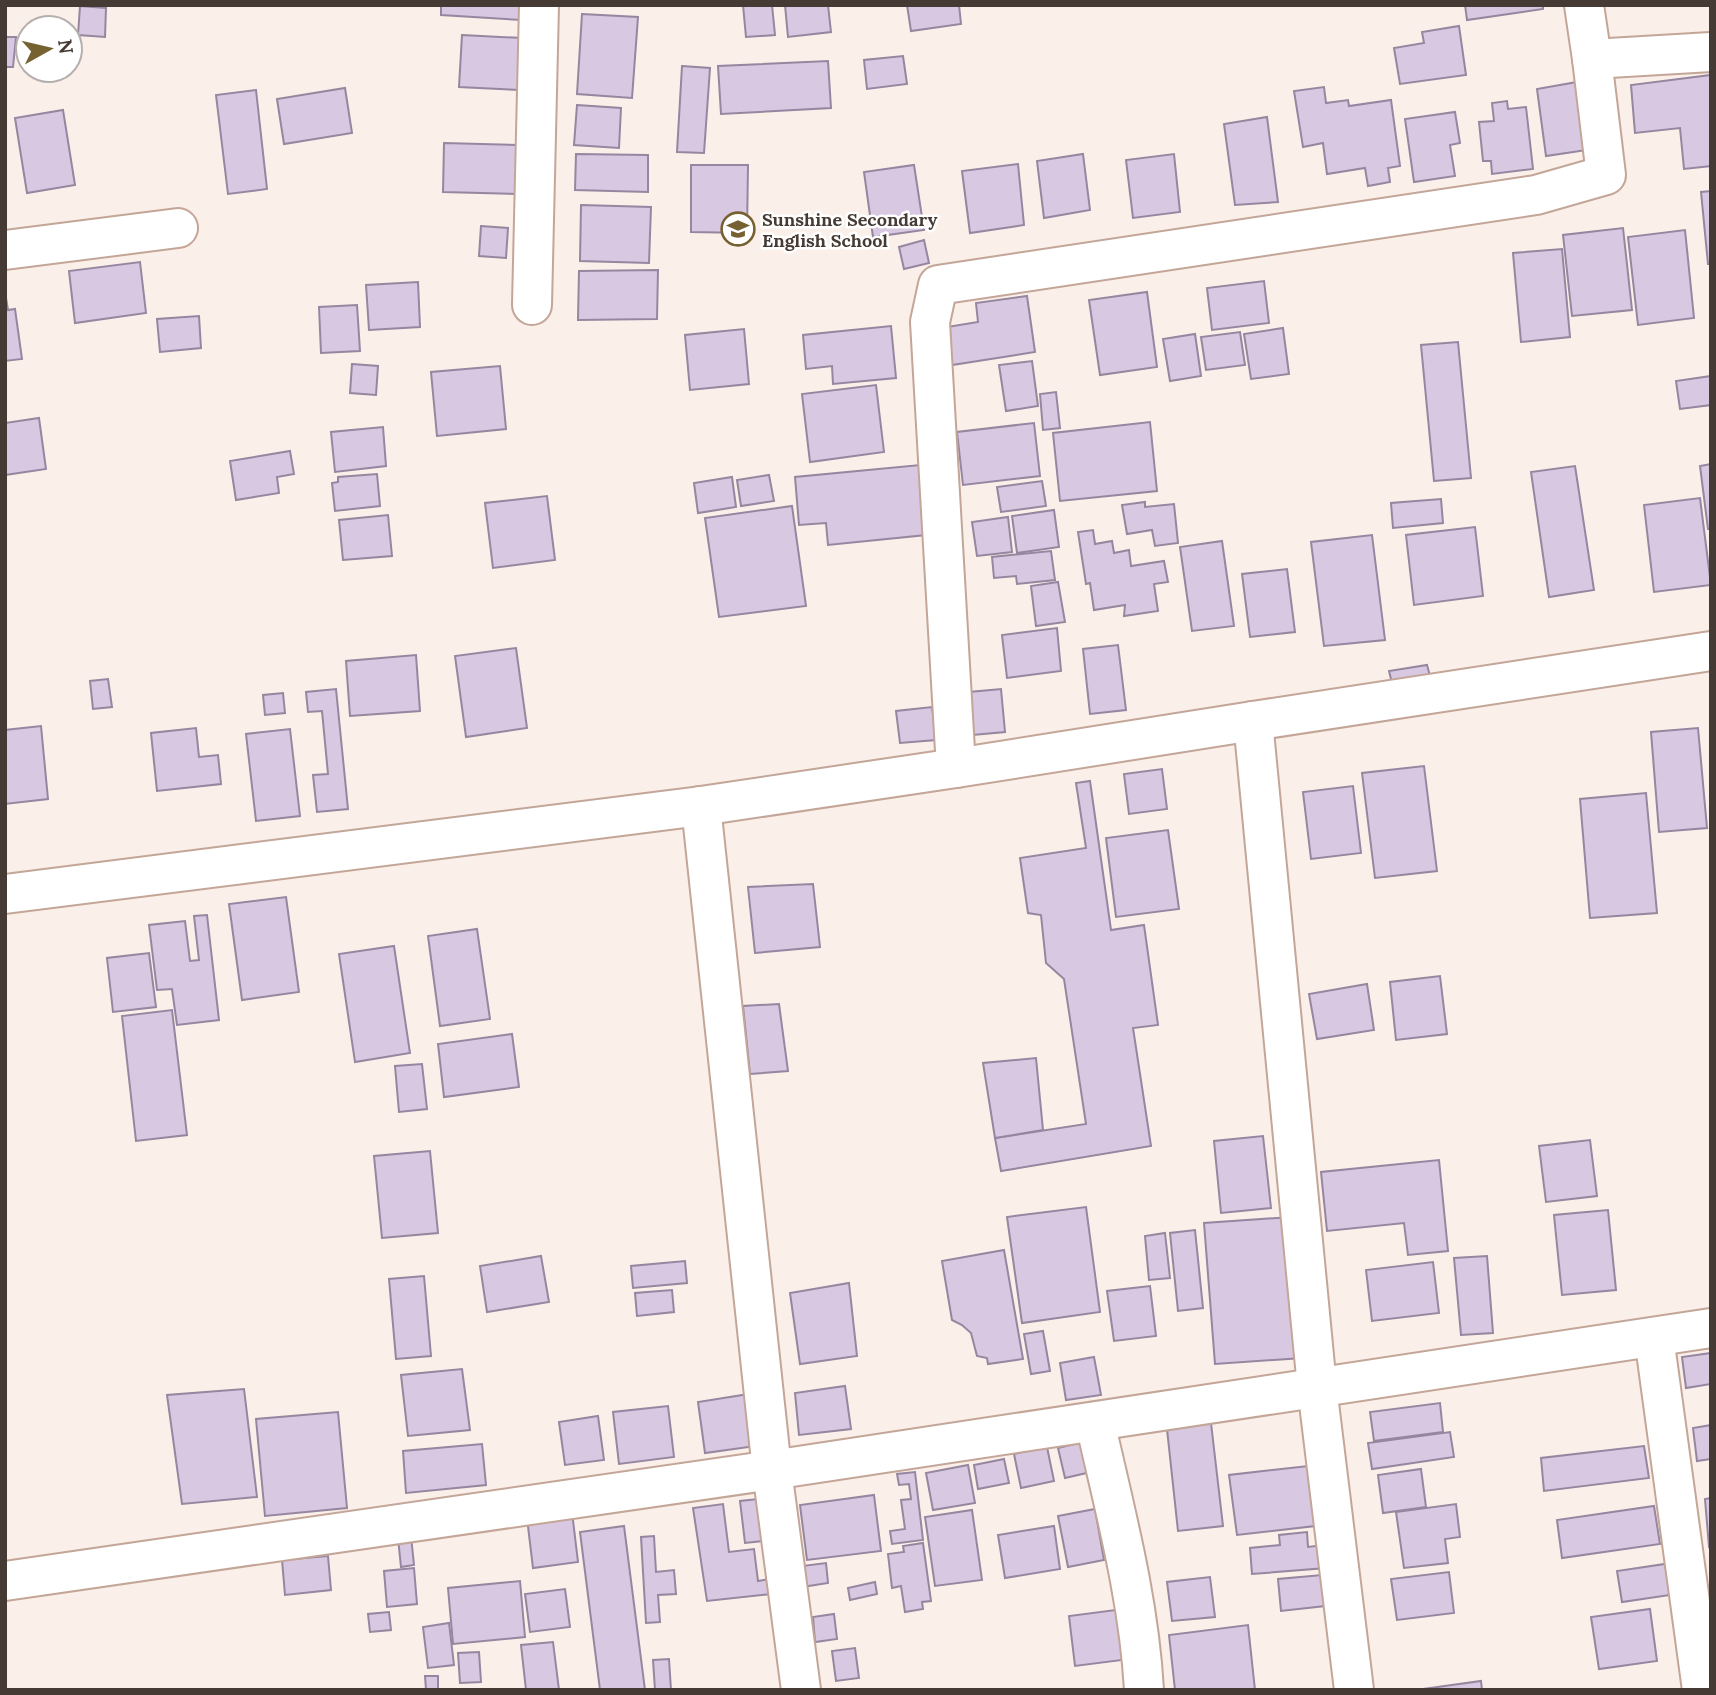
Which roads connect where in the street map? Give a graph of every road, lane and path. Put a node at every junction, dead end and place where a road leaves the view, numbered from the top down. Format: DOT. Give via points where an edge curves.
graph roads {
  1 [pos="539,5"];
  2 [pos="1584,5"];
  3 [pos="1711,52"];
  4 [pos="1592,59"];
  5 [pos="178,228"];
  6 [pos="5,250"];
  7 [pos="531,305"];
  8 [pos="1711,651"];
  9 [pos="1253,721"];
  10 [pos="956,768"];
  11 [pos="701,806"];
  12 [pos="5,894"];
  13 [pos="1711,1328"];
  14 [pos="1654,1337"];
  15 [pos="1317,1387"];
  16 [pos="1094,1422"];
  17 [pos="772,1470"];
  18 [pos="5,1581"];
  19 [pos="801,1690"];
  20 [pos="1144,1690"];
  21 [pos="1354,1690"];
  22 [pos="1702,1690"];
  1 -- 7 [label="street"];
  2 -- 4 [label="street"];
  3 -- 4 [label="street"];
  4 -- 10 [label="street" via="1606,175 1536,195 938,285 930,322"];
  5 -- 6 [label="street"];
  8 -- 9 [label="street"];
  9 -- 10 [label="street"];
  9 -- 15 [label="street"];
  10 -- 11 [label="street"];
  11 -- 12 [label="street"];
  11 -- 17 [label="street"];
  13 -- 14 [label="street"];
  14 -- 15 [label="street"];
  14 -- 22 [label="street"];
  15 -- 16 [label="street"];
  15 -- 21 [label="street"];
  16 -- 17 [label="street"];
  16 -- 20 [label="street" via="1133,1594"];
  17 -- 18 [label="street"];
  17 -- 19 [label="street"];
}
